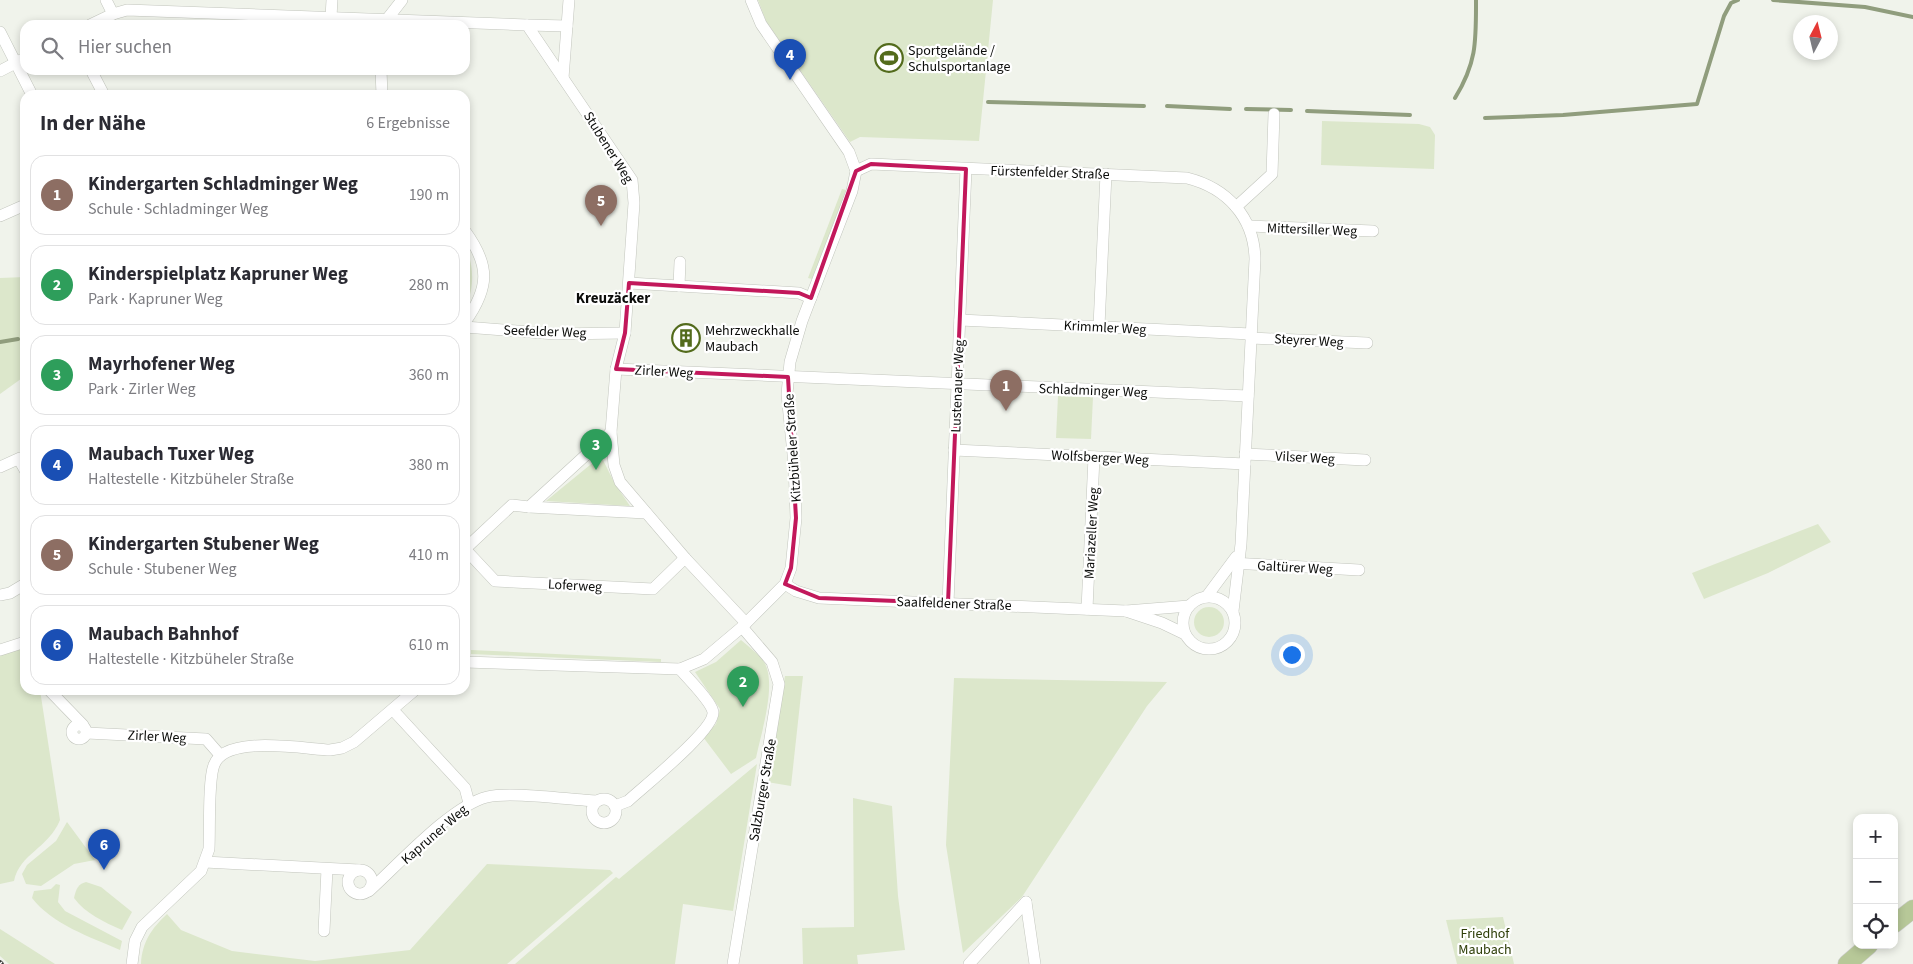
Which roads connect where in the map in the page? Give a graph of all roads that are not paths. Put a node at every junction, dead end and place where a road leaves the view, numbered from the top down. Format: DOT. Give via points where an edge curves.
graph roads {
  1 [pos="106,0"];
  2 [pos="216,0"];
  3 [pos="332,0"];
  4 [pos="402,0"];
  5 [pos="568,0"];
  6 [pos="751,0"];
  7 [pos="215,12"];
  8 [pos="113,14"];
  9 [pos="331,17"];
  10 [pos="100,20"];
  11 [pos="365,20"];
  12 [pos="389,20"];
  13 [pos="470,24"];
  14 [pos="527,25"];
  15 [pos="567,26"];
  16 [pos="0,32"];
  17 [pos="20,61"];
  18 [pos="0,71"];
  19 [pos="25,75"];
  20 [pos="94,75"];
  21 [pos="381,75"];
  22 [pos="563,78"];
  23 [pos="30,90"];
  24 [pos="101,90"];
  25 [pos="382,90"];
  26 [pos="1274,114"];
  27 [pos="966,169"];
  28 [pos="856,171"];
  29 [pos="1106,174"];
  30 [pos="20,207"];
  31 [pos="1236,207"];
  32 [pos="0,216"];
  33 [pos="1250,226"];
  34 [pos="1373,231"];
  35 [pos="470,238"];
  36 [pos="680,262"];
  37 [pos="629,283"];
  38 [pos="679,286"];
  39 [pos="811,298"];
  40 [pos="470,313"];
  41 [pos="960,320"];
  42 [pos="1099,326"];
  43 [pos="470,327"];
  44 [pos="625,333"];
  45 [pos="1251,336"];
  46 [pos="1367,343"];
  47 [pos="616,369"];
  48 [pos="788,377"];
  49 [pos="957,384"];
  50 [pos="1248,396"];
  51 [pos="611,432"];
  52 [pos="954,450"];
  53 [pos="1094,456"];
  54 [pos="1245,459"];
  55 [pos="1365,460"];
  56 [pos="20,463"];
  57 [pos="0,467"];
  58 [pos="529,507"];
  59 [pos="646,513"];
  60 [pos="470,544"];
  61 [pos="470,554"];
  62 [pos="685,558"];
  63 [pos="1235,563"];
  64 [pos="1359,570"];
  65 [pos="785,584"];
  66 [pos="20,587"];
  67 [pos="0,595"];
  68 [pos="1206,596"];
  69 [pos="948,603"];
  70 [pos="1188,606"];
  71 [pos="1087,609"];
  72 [pos="1233,611"];
  73 [pos="1126,612"];
  74 [pos="744,625"];
  75 [pos="1185,634"];
  76 [pos="20,644"];
  77 [pos="0,650"];
  78 [pos="470,662"];
  79 [pos="680,669"];
  80 [pos="54,695"];
  81 [pos="410,695"];
  82 [pos="393,710"];
  83 [pos="220,755"];
  84 [pos="597,802"];
  85 [pos="469,803"];
  86 [pos="615,806"];
  87 [pos="205,862"];
  88 [pos="326,869"];
  89 [pos="359,870"];
  90 [pos="369,890"];
  91 [pos="1913,909"];
  92 [pos="1898,921"];
  93 [pos="324,931"];
  94 [pos="1864,949"];
  95 [pos="132,964"];
  96 [pos="733,964"];
  97 [pos="969,964"];
  98 [pos="1035,964"];
  99 [pos="1847,964"];
  1 -- 8 [label="street"];
  2 -- 7 [label="street"];
  3 -- 9 [label="street"];
  4 -- 12 [label="street"];
  5 -- 15 [label="street"];
  6 -- 28 [label="street" via="761,24 843,142"];
  7 -- 8 [label="street" via="127,10"];
  7 -- 9 [label="street"];
  8 -- 10 [label="street"];
  9 -- 11 [label="street"];
  13 -- 14 [label="street"];
  14 -- 15 [label="street"];
  14 -- 22 [label="street, Stubener Weg"];
  15 -- 22 [label="street"];
  16 -- 17 [label="street"];
  17 -- 18 [label="street"];
  19 -- 23 [label="street"];
  20 -- 24 [label="street"];
  21 -- 25 [label="street"];
  22 -- 37 [label="street, Stubener Weg" via="632,180 634,203"];
  26 -- 31 [label="street" via="1272,174"];
  27 -- 28 [label="street, Fürstenfelder Straße" via="871,164"];
  27 -- 29 [label="street, Fürstenfelder Straße"];
  27 -- 41 [label="street, Lustenauer Weg"];
  28 -- 39 [label="street, Kitzbüheler Straße" via="852,191"];
  29 -- 31 [label="street, Fürstenfelder Straße" via="1195,180 1216,188"];
  29 -- 42 [label="street"];
  30 -- 32 [label="street"];
  31 -- 33 [label="street, Fürstenfelder Straße"];
  33 -- 34 [label="street, Mittersiller Weg"];
  33 -- 45 [label="street, Fürstenfelder Straße" via="1255,244"];
  35 -- 40 [label="street" via="484,267 480,295"];
  36 -- 38 [label="street"];
  37 -- 38 [label="street"];
  37 -- 44 [label="street, Stubener Weg"];
  38 -- 39 [label="street" via="799,293"];
  39 -- 48 [label="street, Kitzbüheler Straße"];
  41 -- 42 [label="street, Krimmler Weg"];
  41 -- 49 [label="street, Lustenauer Weg"];
  42 -- 45 [label="street, Krimmler Weg"];
  43 -- 44 [label="street, Seefelder Weg" via="556,334"];
  44 -- 47 [label="street, Stubener Weg"];
  45 -- 46 [label="street, Steyrer Weg"];
  45 -- 50 [label="street, Fürstenfelder Straße"];
  47 -- 48 [label="street, Zirler Weg"];
  47 -- 51 [label="street, Zirler Weg"];
  48 -- 49 [label="street, Schladminger Weg"];
  48 -- 65 [label="street, Kitzbüheler Straße" via="796,518 792,568"];
  49 -- 50 [label="street, Schladminger Weg"];
  49 -- 52 [label="street, Lustenauer Weg"];
  50 -- 54 [label="street, Fürstenfelder Straße"];
  51 -- 58 [label="street"];
  51 -- 59 [label="street, Zirler Weg" via="614,465 620,482"];
  52 -- 53 [label="street, Wolfsberger Weg"];
  52 -- 69 [label="street, Lustenauer Weg"];
  53 -- 54 [label="street, Wolfsberger Weg"];
  53 -- 71 [label="street, Mariazeller Weg"];
  54 -- 55 [label="street, Vilser Weg"];
  54 -- 63 [label="street, Fürstenfelder Straße" via="1241,544"];
  56 -- 57 [label="street"];
  58 -- 59 [label="street"];
  58 -- 60 [label="street" via="512,505"];
  59 -- 62 [label="street, Salzburger Straße"];
  61 -- 62 [label="street, Loferweg" via="495,581 654,589"];
  62 -- 74 [label="street, Salzburger Straße"];
  63 -- 64 [label="street, Galtürer Weg"];
  63 -- 68 [label="street, Fürstenfelder Straße"];
  63 -- 72 [label="street, Fürstenfelder Straße"];
  65 -- 69 [label="street, Saalfeldener Straße" via="819,598"];
  65 -- 74 [label="street, Kitzbüheler Straße"];
  66 -- 67 [label="street"];
  68 -- 70 [label="street"];
  68 -- 72 [label="street" via="1223,600"];
  69 -- 71 [label="street, Saalfeldener Straße"];
  70 -- 73 [label="street, Saalfeldener Straße"];
  70 -- 75 [label="street" via="1183,620"];
  71 -- 73 [label="street, Saalfeldener Straße"];
  72 -- 75 [label="street" via="1233,633 1217,648 1202,648"];
  73 -- 75 [label="street, Saalfeldener Straße"];
  74 -- 79 [label="street, Kitzbüheler Straße" via="704,659"];
  74 -- 96 [label="street, Salzburger Straße" via="772,662 779,684"];
  76 -- 77 [label="street"];
  78 -- 79 [label="street, Kitzbüheler Straße"];
  79 -- 86 [label="street" via="710,705 713,716 698,738 628,800"];
  80 -- 83 [label="street, Zirler Weg" via="85,729 206,738"];
  81 -- 82 [label="street"];
  82 -- 83 [label="street" via="342,748 248,745"];
  82 -- 85 [label="street" via="465,788"];
  83 -- 87 [label="street" via="213,767 209,849"];
  84 -- 85 [label="street, Kapruner Weg" via="504,795"];
  84 -- 86 [label="street" via="606,799"];
  84 -- 86 [label="street" via="592,814 601,823 613,820"];
  85 -- 90 [label="street, Kapruner Weg"];
  87 -- 88 [label="street"];
  87 -- 95 [label="street" via="193,880 142,927 135,940"];
  88 -- 89 [label="street"];
  88 -- 93 [label="street"];
  89 -- 90 [label="street" via="371,876"];
  89 -- 90 [label="street" via="349,877 350,889 361,894"];
  91 -- 92 [label="main road"];
  94 -- 99 [label="main road"];
  97 -- 98 [label="street" via="1026,902"];
}
